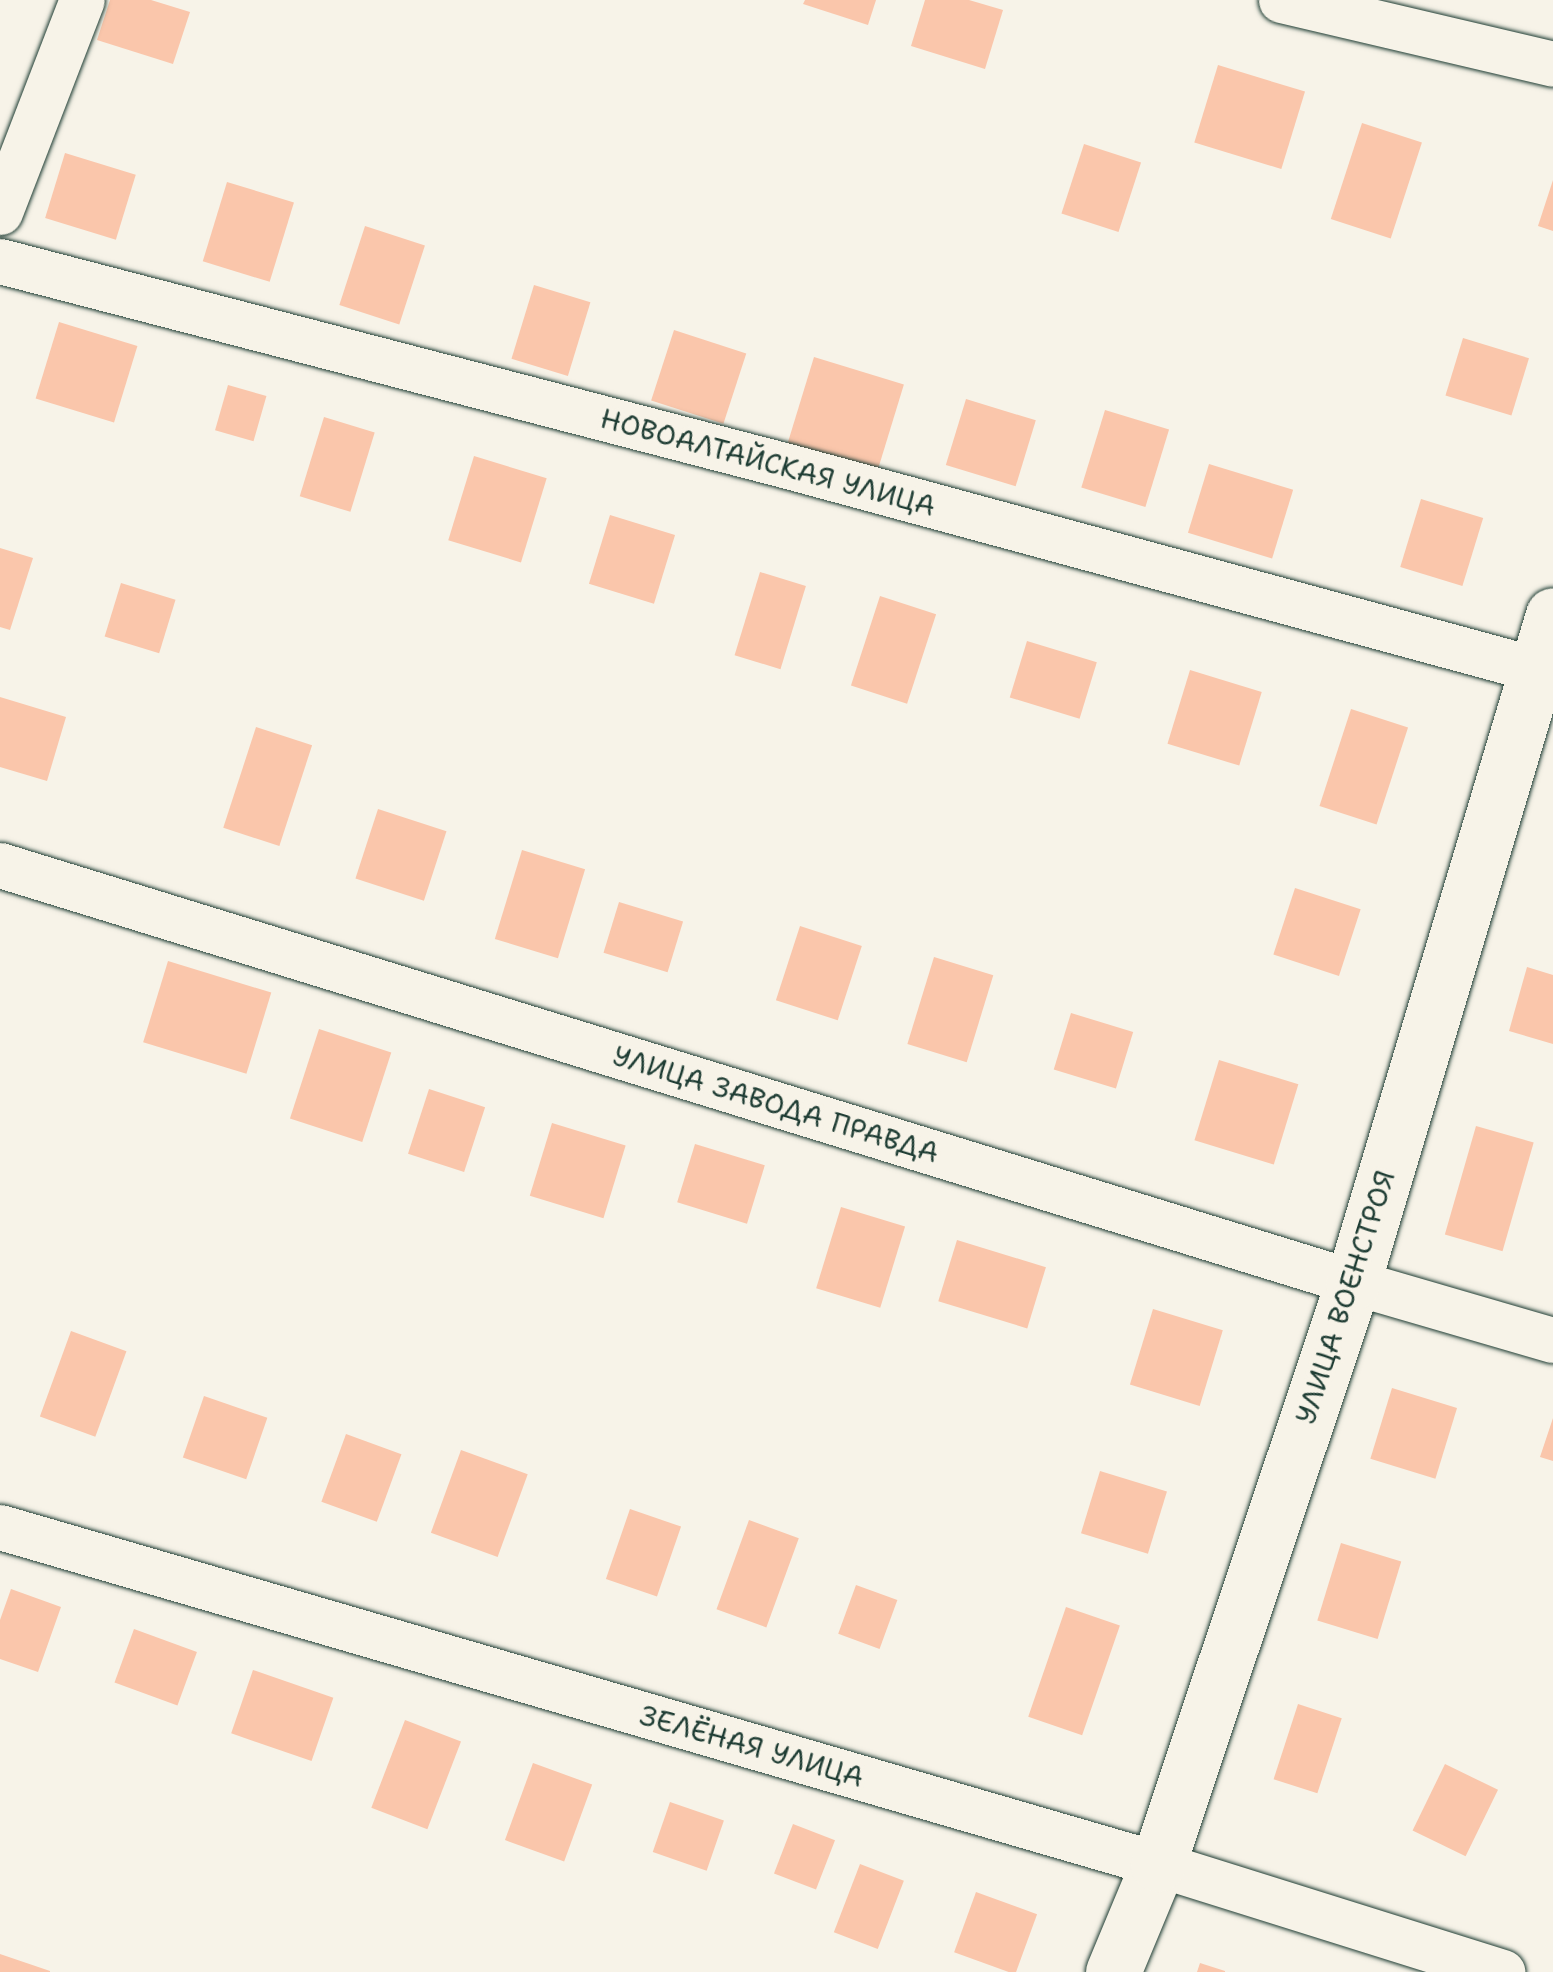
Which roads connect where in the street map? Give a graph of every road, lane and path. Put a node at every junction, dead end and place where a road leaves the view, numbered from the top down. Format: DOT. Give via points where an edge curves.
graph roads {
  1 [pos="82,0"];
  2 [pos="1280,0"];
  3 [pos="1553,64"];
  4 [pos="0,212"];
  5 [pos="0,262"];
  6 [pos="1553,615"];
  7 [pos="1535,669"];
  8 [pos="0,864"];
  9 [pos="1352,1282"];
  10 [pos="1553,1340"];
  11 [pos="0,1528"];
  12 [pos="1158,1864"];
  13 [pos="1113,1972"];
  14 [pos="1502,1972"];
  1 -- 4 [label="street"];
  2 -- 3 [label="street"];
  5 -- 7 [label="street, НОВОАЛТАЙСКАЯ УЛИЦА"];
  6 -- 7 [label="street, УЛИЦА ВОЕНСТРОЯ"];
  7 -- 9 [label="street, УЛИЦА ВОЕНСТРОЯ"];
  8 -- 9 [label="street, УЛИЦА ЗАВОДА ПРАВДА"];
  9 -- 10 [label="street, УЛИЦА ЗАВОДА ПРАВДА"];
  9 -- 12 [label="street, УЛИЦА ВОЕНСТРОЯ"];
  11 -- 12 [label="street, ЗЕЛЁНАЯ УЛИЦА"];
  12 -- 13 [label="street, УЛИЦА ВОЕНСТРОЯ"];
  12 -- 14 [label="street, ЗЕЛЁНАЯ УЛИЦА"];
}
